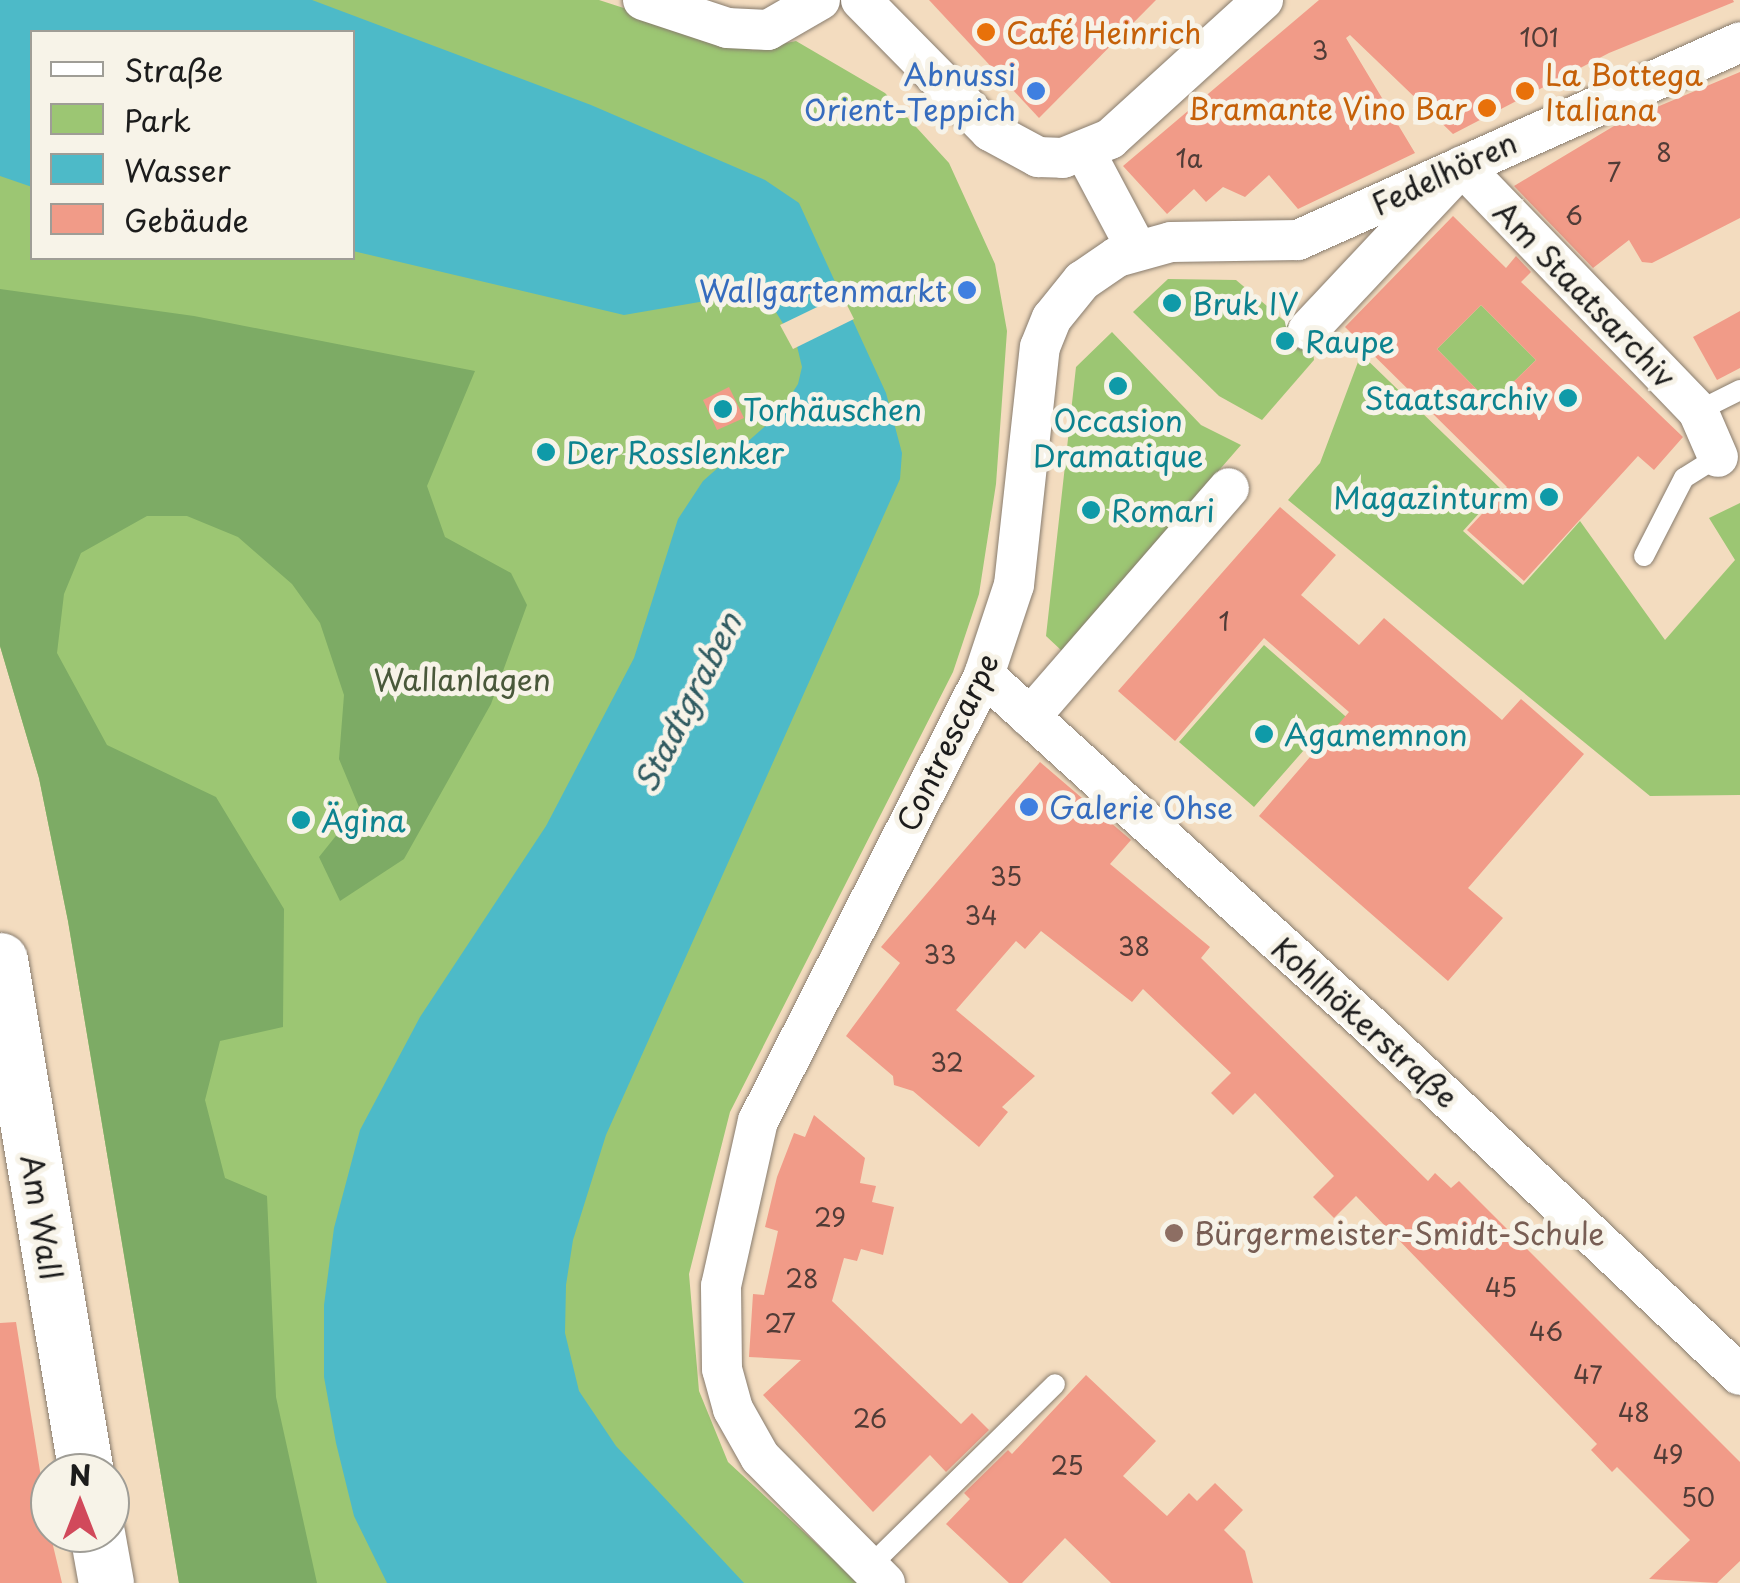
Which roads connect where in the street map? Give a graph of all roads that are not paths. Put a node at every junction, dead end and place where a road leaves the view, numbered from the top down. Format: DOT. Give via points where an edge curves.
graph roads {
  1 [pos="643,0"];
  2 [pos="820,0"];
  3 [pos="862,0"];
  4 [pos="1263,0"];
  5 [pos="1740,42"];
  6 [pos="1085,152"];
  7 [pos="1462,166"];
  8 [pos="1136,250"];
  9 [pos="1308,330"];
  10 [pos="1740,390"];
  11 [pos="1698,412"];
  12 [pos="1718,458"];
  13 [pos="1230,488"];
  14 [pos="1644,556"];
  15 [pos="984,674"];
  16 [pos="1030,717"];
  17 [pos="0,960"];
  18 [pos="1740,1375"];
  19 [pos="1056,1384"];
  20 [pos="83,1453"];
  21 [pos="100,1553"];
  22 [pos="877,1575"];
  23 [pos="106,1583"];
  1 -- 2 [label="street" via="727,28 768,30"];
  3 -- 6 [label="street" via="990,131 1038,158"];
  4 -- 6 [label="street" via="1110,139"];
  5 -- 7 [label="street, Fedelhören"];
  6 -- 8 [label="street"];
  7 -- 8 [label="street, Fedelhören" via="1298,240 1170,242"];
  7 -- 9 [label="street"];
  7 -- 11 [label="street, Am Staatsarchiv"];
  8 -- 15 [label="street, Contrescarpe" via="1095,270 1069,294 1040,347 1014,585"];
  10 -- 11 [label="lane, Am Staatsarchiv"];
  11 -- 12 [label="street, Am Staatsarchiv"];
  12 -- 14 [label="lane" via="1684,478"];
  13 -- 16 [label="street"];
  15 -- 16 [label="street, Kohlhökerstraße"];
  15 -- 22 [label="street, Contrescarpe" via="758,1121 720,1286 722,1368 733,1410 760,1457"];
  16 -- 18 [label="street, Kohlhökerstraße" via="1372,1027"];
  17 -- 20 [label="main road, Am Wall"];
  19 -- 22 [label="lane"];
  21 -- 23 [label="main road"];
}
